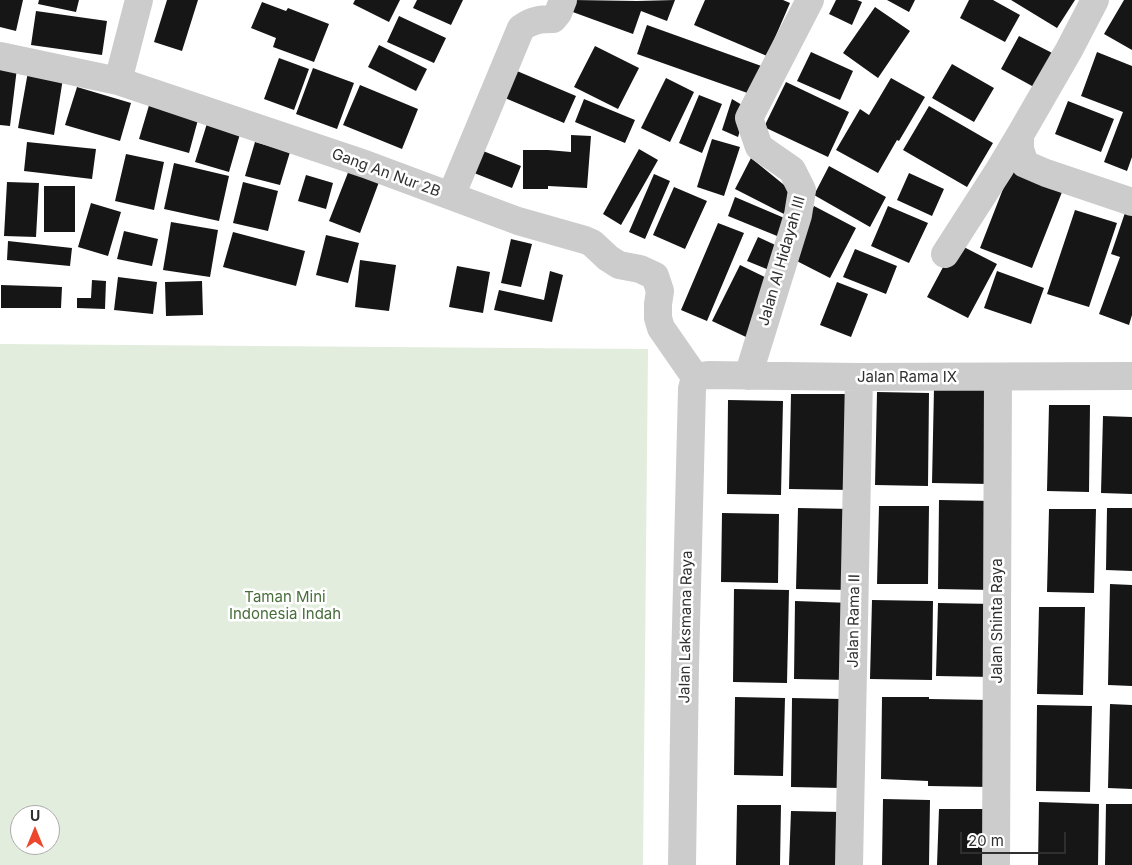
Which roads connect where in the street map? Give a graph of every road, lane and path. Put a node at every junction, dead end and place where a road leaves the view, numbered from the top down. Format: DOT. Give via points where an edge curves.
graph roads {
  1 [pos="139,0"];
  2 [pos="562,0"];
  3 [pos="810,0"];
  4 [pos="1095,0"];
  5 [pos="0,56"];
  6 [pos="118,81"];
  7 [pos="1020,134"];
  8 [pos="451,196"];
  9 [pos="1132,202"];
  10 [pos="945,254"];
  11 [pos="748,376"];
  12 [pos="1132,376"];
  13 [pos="859,377"];
  14 [pos="998,377"];
  15 [pos="694,383"];
  16 [pos="682,865"];
  17 [pos="848,865"];
  18 [pos="996,865"];
  1 -- 6 [label="street"];
  2 -- 8 [label="street" via="553,19 529,22 521,28"];
  3 -- 11 [label="street, Jalan Al Hidayah III" via="749,118 759,147 792,170 802,190 798,215"];
  4 -- 7 [label="street"];
  5 -- 6 [label="street, Gang An Nur 2B"];
  6 -- 8 [label="street, Gang An Nur 2B"];
  7 -- 9 [label="street" via="1025,164"];
  7 -- 10 [label="street"];
  8 -- 15 [label="street, Gang An Nur 2B" via="518,222 585,240 619,265 655,276 660,291 658,318 661,328"];
  11 -- 13 [label="street, Jalan Rama IX"];
  11 -- 15 [label="street, Jalan Rama IX" via="708,375"];
  12 -- 14 [label="street, Jalan Rama IX"];
  13 -- 14 [label="street, Jalan Rama IX"];
  13 -- 17 [label="street, Jalan Rama II"];
  14 -- 18 [label="street, Jalan Shinta Raya"];
  15 -- 16 [label="street, Jalan Laksmana Raya"];
}
